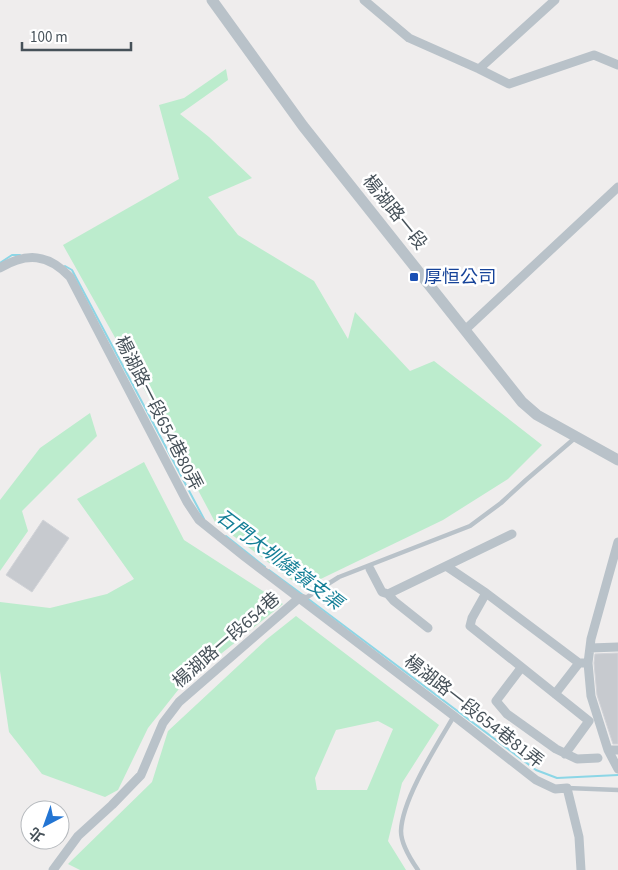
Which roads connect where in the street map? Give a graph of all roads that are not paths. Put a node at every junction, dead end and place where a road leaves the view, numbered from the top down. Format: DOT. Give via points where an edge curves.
graph roads {
  1 [pos="212,0"];
  2 [pos="364,0"];
  3 [pos="555,0"];
  4 [pos="618,65"];
  5 [pos="479,69"];
  6 [pos="618,187"];
  7 [pos="0,268"];
  8 [pos="466,330"];
  9 [pos="577,437"];
  10 [pos="618,460"];
  11 [pos="512,534"];
  12 [pos="618,542"];
  13 [pos="446,566"];
  14 [pos="370,569"];
  15 [pos="486,593"];
  16 [pos="388,594"];
  17 [pos="302,599"];
  18 [pos="428,628"];
  19 [pos="618,647"];
  20 [pos="590,648"];
  21 [pos="584,663"];
  22 [pos="521,668"];
  23 [pos="555,694"];
  24 [pos="454,716"];
  25 [pos="608,750"];
  26 [pos="618,750"];
  27 [pos="565,754"];
  28 [pos="598,758"];
  29 [pos="618,769"];
  30 [pos="567,788"];
  31 [pos="618,790"];
  32 [pos="53,870"];
  33 [pos="418,870"];
  34 [pos="580,870"];
  1 -- 8 [label="street, 楊湖路一段" via="303,126"];
  2 -- 5 [label="street" via="409,38"];
  3 -- 5 [label="street"];
  4 -- 5 [label="street" via="594,55 509,84"];
  6 -- 8 [label="street"];
  7 -- 17 [label="street, 楊湖路一段654巷80弄" via="25,258 40,257 60,267 70,277 199,520"];
  8 -- 9 [label="street, 楊湖路一段" via="522,402 537,415"];
  9 -- 10 [label="street, 楊湖路一段"];
  9 -- 17 [label="lane, 楊湖路一段654巷" via="470,526 340,578"];
  11 -- 13 [label="street"];
  12 -- 20 [label="street"];
  13 -- 15 [label="street"];
  13 -- 16 [label="street"];
  14 -- 16 [label="street" via="382,592"];
  15 -- 21 [label="street"];
  15 -- 22 [label="street" via="470,626"];
  16 -- 18 [label="street"];
  17 -- 24 [label="street, 楊湖路一段654巷81弄"];
  17 -- 32 [label="street, 楊湖路一段654巷" via="180,702 163,723 141,775 78,836"];
  19 -- 20 [label="street"];
  20 -- 21 [label="street"];
  21 -- 23 [label="street"];
  21 -- 25 [label="street"];
  22 -- 23 [label="street"];
  22 -- 27 [label="street" via="496,701 507,714"];
  23 -- 27 [label="street" via="589,721"];
  24 -- 30 [label="street, 楊湖路一段654巷81弄" via="536,780 555,789"];
  24 -- 33 [label="lane" via="410,794 405,812 401,832 404,846"];
  25 -- 26 [label="street"];
  25 -- 29 [label="street"];
  27 -- 28 [label="street" via="577,759"];
  30 -- 31 [label="lane"];
  30 -- 34 [label="street" via="579,837"];
}
